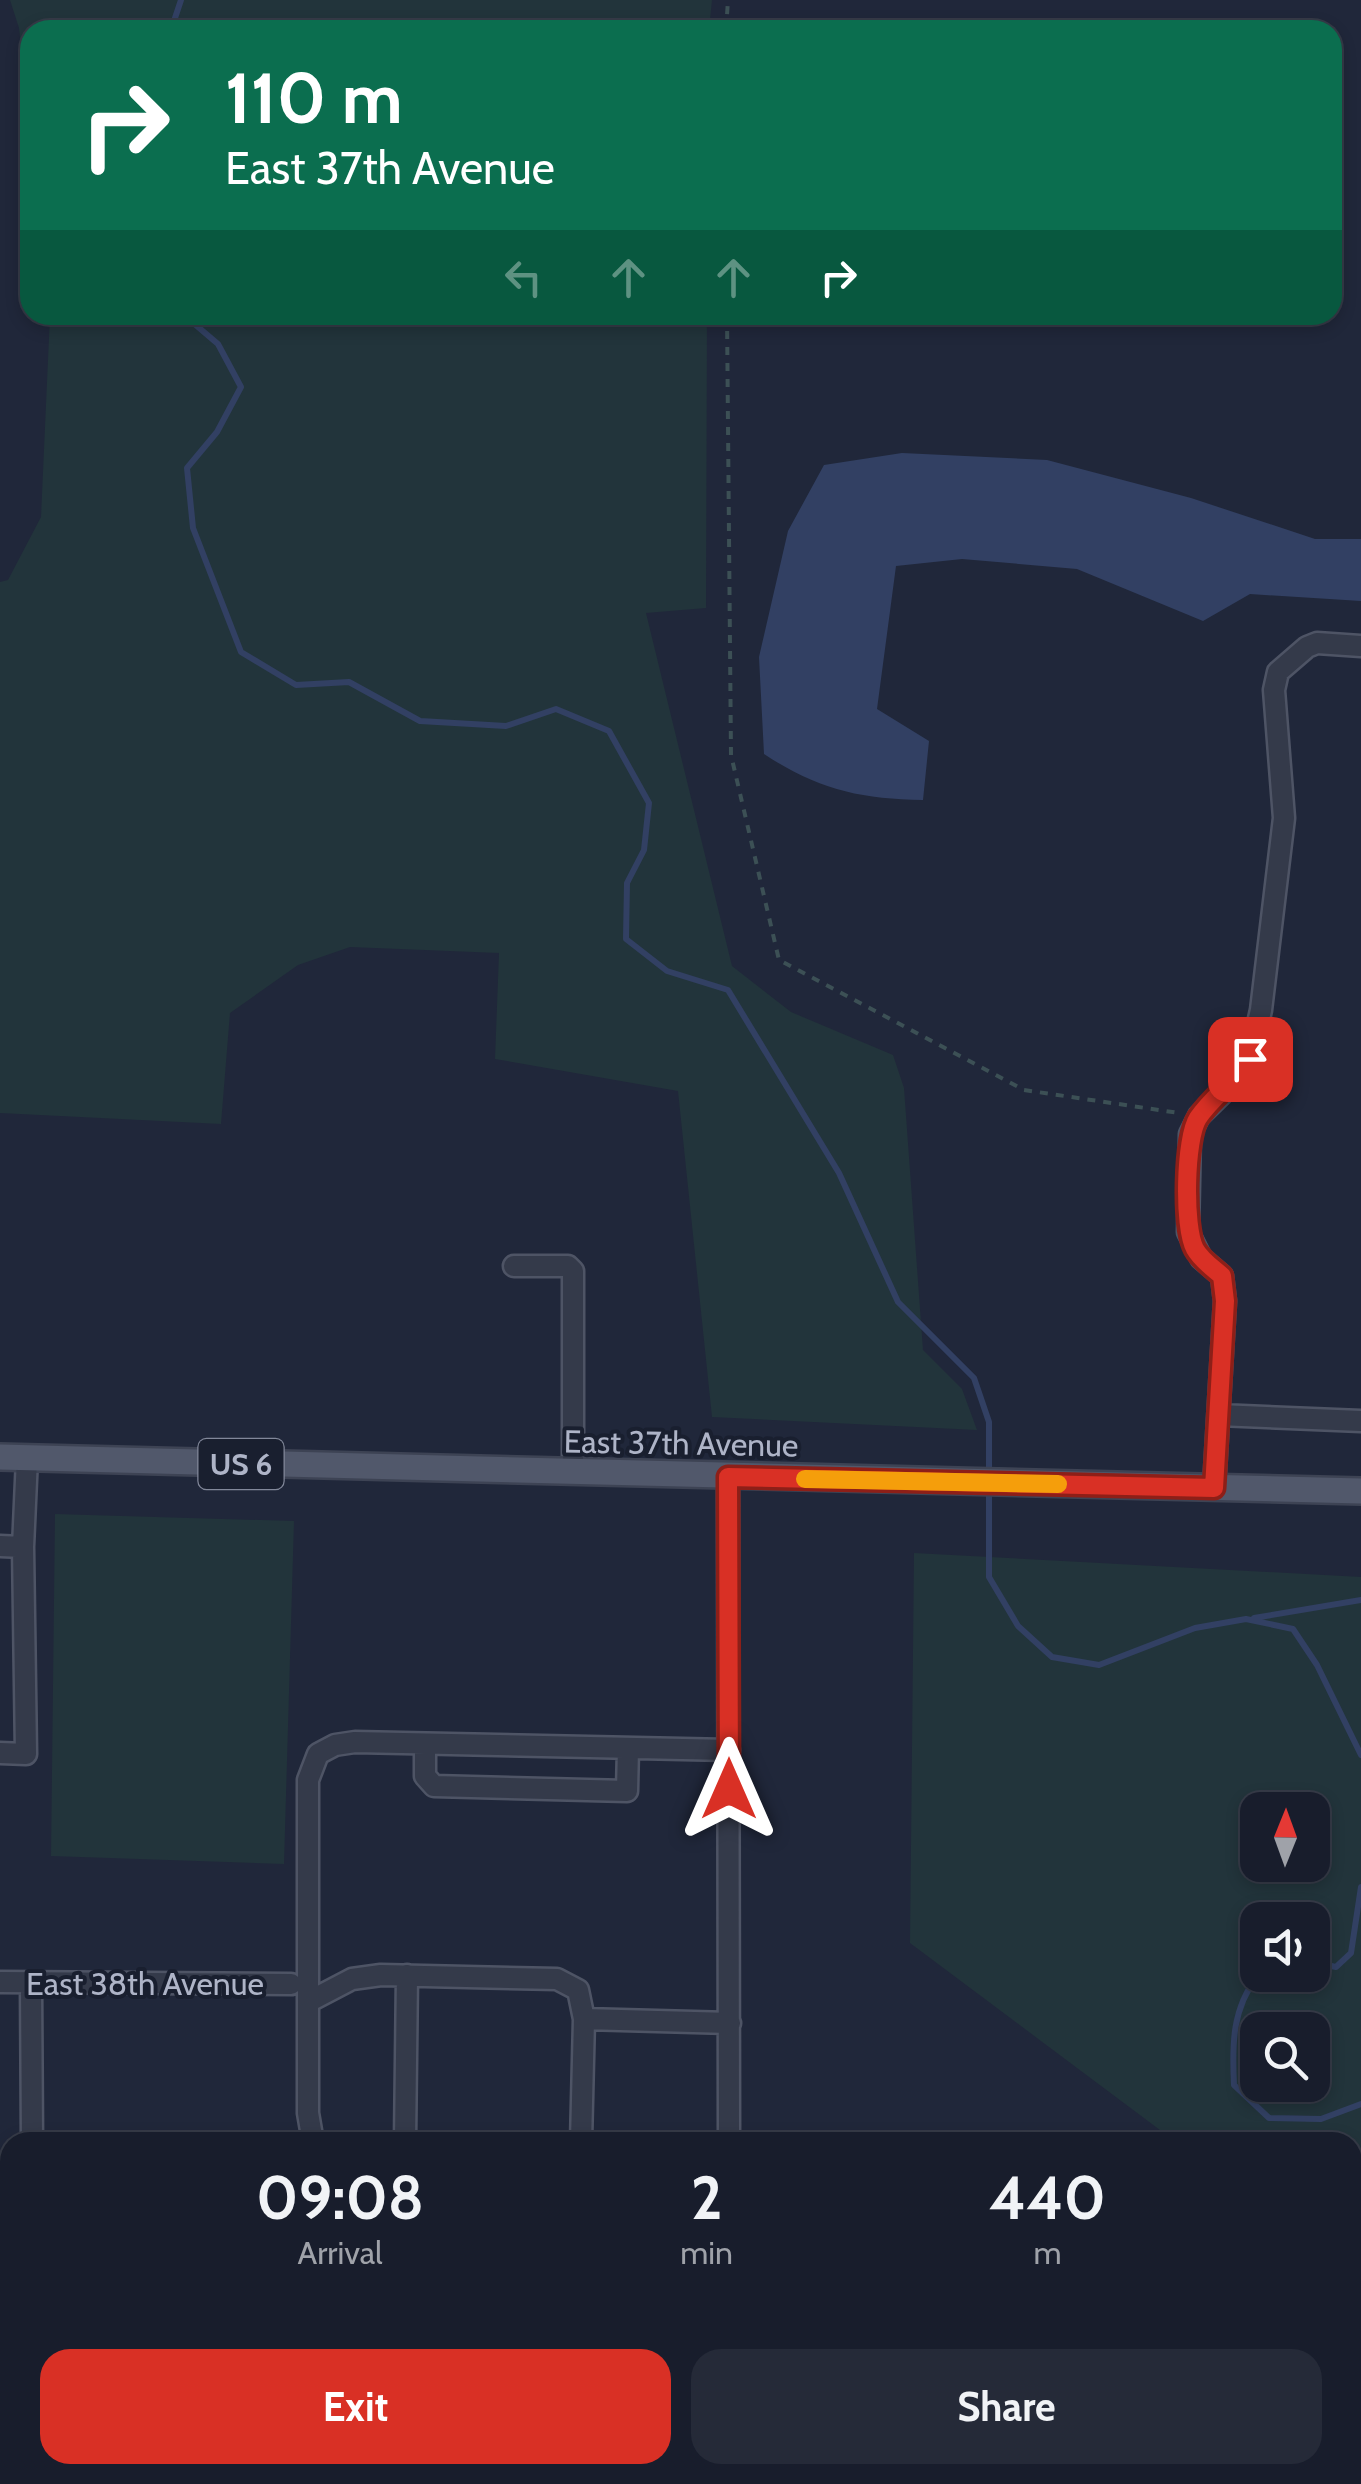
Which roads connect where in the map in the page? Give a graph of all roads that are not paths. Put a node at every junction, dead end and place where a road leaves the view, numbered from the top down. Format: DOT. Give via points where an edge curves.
graph roads {
  1 [pos="1361,646"];
  2 [pos="514,1266"];
  3 [pos="1219,1415"];
  4 [pos="1361,1421"];
  5 [pos="0,1457"];
  6 [pos="28,1458"];
  7 [pos="573,1473"];
  8 [pos="728,1477"];
  9 [pos="1214,1488"];
  10 [pos="1361,1492"];
  11 [pos="0,1546"];
  12 [pos="23,1547"];
  13 [pos="425,1746"];
  14 [pos="628,1748"];
  15 [pos="729,1750"];
  16 [pos="0,1753"];
  17 [pos="407,1976"];
  18 [pos="0,1982"];
  19 [pos="31,1983"];
  20 [pos="291,1984"];
  21 [pos="308,2002"];
  22 [pos="584,2019"];
  23 [pos="730,2023"];
  24 [pos="32,2132"];
  25 [pos="310,2132"];
  26 [pos="405,2132"];
  27 [pos="581,2132"];
  28 [pos="729,2132"];
  1 -- 3 [label="street" via="1317,643 1278,672 1274,720 1284,818 1261,1010 1250,1059 1190,1134 1188,1232 1201,1258 1222,1276"];
  2 -- 7 [label="street" via="568,1266 573,1272"];
  3 -- 4 [label="street"];
  3 -- 9 [label="street"];
  5 -- 6 [label="main road, East 37th Avenue / US 6"];
  6 -- 7 [label="main road, East 37th Avenue / US 6"];
  6 -- 12 [label="street"];
  7 -- 8 [label="main road, East 37th Avenue / US 6"];
  8 -- 9 [label="main road, East 37th Avenue / US 6"];
  8 -- 15 [label="street"];
  9 -- 10 [label="main road, East 37th Avenue / US 6"];
  11 -- 12 [label="street"];
  12 -- 16 [label="street" via="26,1754"];
  13 -- 14 [label="street"];
  13 -- 14 [label="street" via="425,1776 434,1786 627,1791"];
  13 -- 21 [label="street" via="335,1745 310,1766"];
  14 -- 15 [label="street"];
  15 -- 23 [label="street"];
  17 -- 21 [label="street" via="352,1979"];
  17 -- 22 [label="street" via="556,1979 578,1990"];
  17 -- 26 [label="street"];
  18 -- 19 [label="street, East 38th Avenue"];
  19 -- 20 [label="street, East 38th Avenue"];
  19 -- 24 [label="street"];
  21 -- 25 [label="street"];
  22 -- 23 [label="street"];
  22 -- 27 [label="street"];
  23 -- 28 [label="street"];
}
